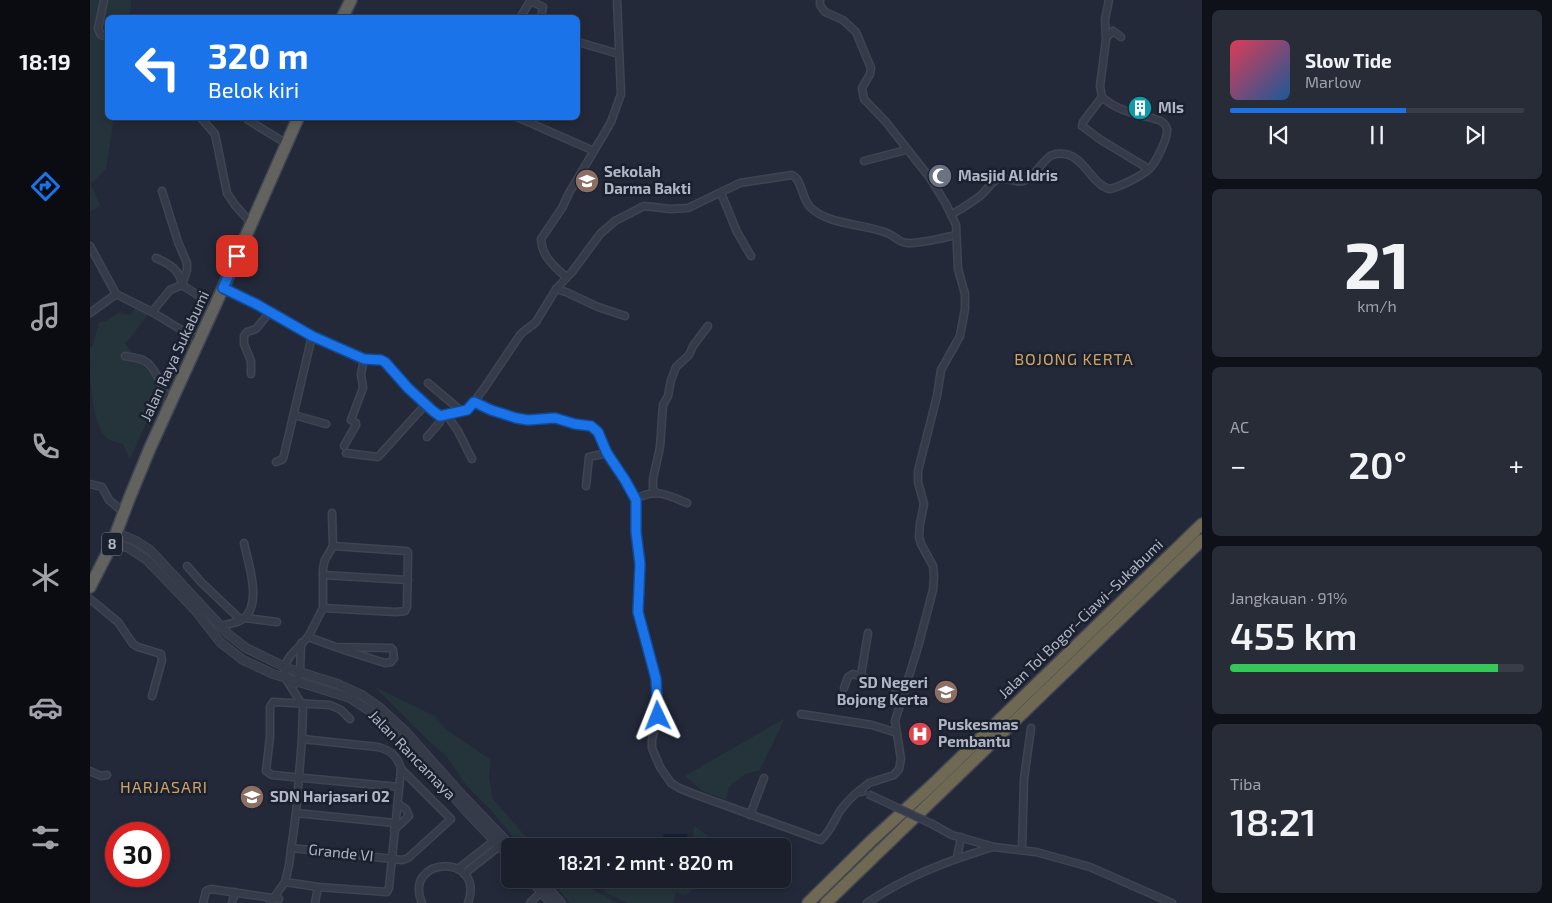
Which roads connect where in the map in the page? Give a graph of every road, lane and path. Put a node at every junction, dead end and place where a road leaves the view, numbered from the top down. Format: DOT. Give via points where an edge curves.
graph roads {
  1 [pos="104,0"];
  2 [pos="351,0"];
  3 [pos="617,0"];
  4 [pos="820,0"];
  5 [pos="1109,0"];
  6 [pos="344,15"];
  7 [pos="522,15"];
  8 [pos="542,15"];
  9 [pos="105,36"];
  10 [pos="1106,36"];
  11 [pos="1121,37"];
  12 [pos="580,43"];
  13 [pos="619,54"];
  14 [pos="1102,97"];
  15 [pos="203,120"];
  16 [pos="248,120"];
  17 [pos="297,120"];
  18 [pos="524,120"];
  19 [pos="287,144"];
  20 [pos="906,150"];
  21 [pos="594,151"];
  22 [pos="864,161"];
  23 [pos="1149,169"];
  24 [pos="162,191"];
  25 [pos="721,193"];
  26 [pos="951,215"];
  27 [pos="252,224"];
  28 [pos="956,235"];
  29 [pos="90,246"];
  30 [pos="751,256"];
  31 [pos="156,258"];
  32 [pos="566,277"];
  33 [pos="182,285"];
  34 [pos="223,288"];
  35 [pos="556,289"];
  36 [pos="116,294"];
  37 [pos="215,306"];
  38 [pos="152,312"];
  39 [pos="90,313"];
  40 [pos="270,313"];
  41 [pos="625,316"];
  42 [pos="708,326"];
  43 [pos="312,336"];
  44 [pos="198,340"];
  45 [pos="125,356"];
  46 [pos="364,359"];
  47 [pos="251,374"];
  48 [pos="428,383"];
  49 [pos="474,402"];
  50 [pos="169,404"];
  51 [pos="426,404"];
  52 [pos="463,411"];
  53 [pos="294,415"];
  54 [pos="443,415"];
  55 [pos="326,424"];
  56 [pos="427,437"];
  57 [pos="607,453"];
  58 [pos="472,459"];
  59 [pos="276,462"];
  60 [pos="90,484"];
  61 [pos="586,486"];
  62 [pos="656,492"];
  63 [pos="129,498"];
  64 [pos="636,500"];
  65 [pos="686,502"];
  66 [pos="122,511"];
  67 [pos="332,513"];
  68 [pos="1202,524"];
  69 [pos="112,538"];
  70 [pos="1202,540"];
  71 [pos="244,543"];
  72 [pos="333,546"];
  73 [pos="187,566"];
  74 [pos="90,573"];
  75 [pos="323,575"];
  76 [pos="408,580"];
  77 [pos="90,587"];
  78 [pos="90,599"];
  79 [pos="323,608"];
  80 [pos="243,619"];
  81 [pos="277,622"];
  82 [pos="221,626"];
  83 [pos="868,633"];
  84 [pos="308,637"];
  85 [pos="301,643"];
  86 [pos="336,647"];
  87 [pos="284,666"];
  88 [pos="300,672"];
  89 [pos="861,676"];
  90 [pos="286,679"];
  91 [pos="296,682"];
  92 [pos="844,688"];
  93 [pos="293,690"];
  94 [pos="905,691"];
  95 [pos="152,696"];
  96 [pos="302,703"];
  97 [pos="801,714"];
  98 [pos="350,719"];
  99 [pos="1031,728"];
  100 [pos="896,733"];
  101 [pos="302,739"];
  102 [pos="401,769"];
  103 [pos="90,771"];
  104 [pos="108,774"];
  105 [pos="298,778"];
  106 [pos="764,778"];
  107 [pos="399,787"];
  108 [pos="859,791"];
  109 [pos="398,804"];
  110 [pos="296,814"];
  111 [pos="750,815"];
  112 [pos="395,826"];
  113 [pos="961,837"];
  114 [pos="501,841"];
  115 [pos="501,841"];
  116 [pos="501,843"];
  117 [pos="501,843"];
  118 [pos="994,847"];
  119 [pos="291,848"];
  120 [pos="1022,849"];
  121 [pos="391,858"];
  122 [pos="957,858"];
  123 [pos="458,869"];
  124 [pos="464,874"];
  125 [pos="285,882"];
  126 [pos="318,887"];
  127 [pos="538,888"];
  128 [pos="548,888"];
  129 [pos="235,892"];
  130 [pos="542,892"];
  131 [pos="275,899"];
  132 [pos="203,903"];
  133 [pos="232,903"];
  134 [pos="315,903"];
  135 [pos="422,903"];
  136 [pos="468,903"];
  137 [pos="530,903"];
  138 [pos="551,903"];
  139 [pos="561,903"];
  140 [pos="808,903"];
  141 [pos="826,903"];
  142 [pos="867,903"];
  143 [pos="1172,903"];
  1 -- 9 [label="street" via="98,29"];
  2 -- 6 [label="highway"];
  3 -- 13 [label="street"];
  4 -- 20 [label="street" via="826,13 843,20 856,32 870,68 862,88 863,97"];
  5 -- 10 [label="street"];
  7 -- 8 [label="street" via="533,2 543,7"];
  10 -- 11 [label="street" via="1113,31"];
  10 -- 14 [label="street"];
  12 -- 13 [label="street"];
  13 -- 21 [label="street" via="621,94"];
  14 -- 23 [label="street" via="1082,126"];
  14 -- 23 [label="street" via="1120,110 1165,124 1167,130 1163,144"];
  15 -- 27 [label="street" via="215,134 227,193"];
  16 -- 19 [label="street"];
  17 -- 19 [label="highway, Jalan Raya Sukabumi / 8"];
  18 -- 21 [label="street"];
  19 -- 27 [label="highway, Jalan Raya Sukabumi / 8"];
  20 -- 22 [label="street"];
  20 -- 26 [label="street" via="933,183"];
  21 -- 32 [label="street" via="541,239 546,257"];
  23 -- 26 [label="street" via="1110,189 1072,156 1053,155 1026,180 996,180 980,196"];
  24 -- 33 [label="street" via="187,263"];
  25 -- 28 [label="street" via="740,183 792,175 798,180 808,205 829,218 883,232 905,243"];
  25 -- 30 [label="street"];
  25 -- 32 [label="street" via="688,208 644,206 615,221 600,234"];
  26 -- 28 [label="street"];
  27 -- 34 [label="highway, Jalan Raya Sukabumi / 8"];
  28 -- 94 [label="street" via="958,269 966,296 965,309 960,336 941,370 919,466 918,482 924,504 919,537 932,563 934,576"];
  29 -- 36 [label="street"];
  31 -- 33 [label="street" via="173,266"];
  32 -- 35 [label="street"];
  33 -- 37 [label="street"];
  33 -- 38 [label="street" via="170,290"];
  34 -- 37 [label="highway, Jalan Raya Sukabumi / 8"];
  34 -- 40 [label="street"];
  35 -- 41 [label="street"];
  35 -- 49 [label="street" via="536,322 520,334"];
  36 -- 38 [label="street"];
  36 -- 39 [label="street"];
  37 -- 44 [label="highway, Jalan Raya Sukabumi / 8"];
  38 -- 44 [label="street"];
  40 -- 43 [label="street"];
  40 -- 47 [label="street" via="256,329 244,336"];
  42 -- 62 [label="street" via="676,367 663,405 660,447 653,479"];
  43 -- 46 [label="street"];
  43 -- 53 [label="street"];
  44 -- 50 [label="highway, Jalan Raya Sukabumi / 8"];
  45 -- 50 [label="street" via="148,364"];
  46 -- 51 [label="street" via="385,362"];
  46 -- 51 [label="street" via="363,388 351,420 356,425 345,450 378,458"];
  48 -- 52 [label="street"];
  49 -- 52 [label="street"];
  49 -- 57 [label="street" via="516,418 555,418 592,427 600,435"];
  50 -- 63 [label="highway, Jalan Raya Sukabumi / 8"];
  51 -- 54 [label="street"];
  52 -- 54 [label="street"];
  53 -- 55 [label="street"];
  53 -- 59 [label="street" via="283,459"];
  54 -- 56 [label="street"];
  54 -- 58 [label="street" via="458,431"];
  57 -- 61 [label="street" via="589,457"];
  57 -- 64 [label="street"];
  60 -- 66 [label="street" via="102,487 109,500"];
  62 -- 64 [label="street"];
  62 -- 65 [label="street"];
  63 -- 66 [label="highway, Jalan Raya Sukabumi / 8"];
  63 -- 69 [label="highway, Jalan Raya Sukabumi / 8"];
  64 -- 111 [label="street" via="640,564 638,612 657,690 658,716 652,740 653,751 674,785"];
  66 -- 69 [label="highway, Jalan Raya Sukabumi / 8"];
  67 -- 72 [label="street"];
  68 -- 140 [label="highway, Jalan Tol Bogor–Ciawi–Sukabumi"];
  69 -- 74 [label="highway, Jalan Raya Sukabumi / 8"];
  69 -- 77 [label="highway, Jalan Raya Sukabumi / 8"];
  69 -- 82 [label="street, Jalan Rancamaya" via="136,541 150,550"];
  69 -- 90 [label="street, Jalan Rancamaya" via="147,560 235,655"];
  70 -- 141 [label="highway, Jalan Tol Bogor–Ciawi–Sukabumi"];
  71 -- 80 [label="street" via="254,596 252,606"];
  72 -- 75 [label="street" via="323,564"];
  72 -- 76 [label="street" via="406,550 409,554"];
  73 -- 80 [label="street" via="202,584"];
  75 -- 76 [label="street"];
  75 -- 79 [label="street"];
  76 -- 79 [label="street" via="408,607 405,611"];
  78 -- 95 [label="street" via="118,622 133,644 161,654"];
  79 -- 84 [label="street"];
  80 -- 81 [label="street"];
  80 -- 82 [label="street"];
  82 -- 87 [label="street, Jalan Rancamaya" via="246,648"];
  83 -- 89 [label="street"];
  84 -- 85 [label="street"];
  84 -- 86 [label="street"];
  85 -- 87 [label="street"];
  85 -- 88 [label="street"];
  86 -- 86 [label="street" via="385,663 394,658 391,648"];
  87 -- 88 [label="street, Jalan Rancamaya"];
  87 -- 90 [label="street"];
  88 -- 91 [label="street"];
  88 -- 114 [label="street, Jalan Rancamaya" via="346,687 379,707 418,744"];
  89 -- 92 [label="street" via="849,676"];
  89 -- 94 [label="street"];
  90 -- 91 [label="street, Jalan Rancamaya"];
  90 -- 93 [label="street"];
  91 -- 93 [label="street"];
  91 -- 115 [label="street, Jalan Rancamaya" via="350,698 373,713 414,752 466,812"];
  93 -- 96 [label="street"];
  94 -- 100 [label="street" via="895,722"];
  96 -- 98 [label="street" via="335,707"];
  96 -- 101 [label="street"];
  96 -- 105 [label="street" via="273,702 270,705 270,738 265,769 270,775"];
  97 -- 100 [label="street" via="872,725"];
  99 -- 120 [label="street" via="1024,780"];
  100 -- 108 [label="street" via="901,759 897,772"];
  101 -- 102 [label="street" via="383,748 397,758"];
  101 -- 105 [label="street"];
  102 -- 107 [label="street"];
  102 -- 121 [label="street, Grande VI" via="452,819 408,858"];
  103 -- 104 [label="street" via="101,776"];
  105 -- 107 [label="street"];
  105 -- 110 [label="street"];
  106 -- 111 [label="street"];
  107 -- 109 [label="street"];
  108 -- 111 [label="street" via="850,798 821,840"];
  108 -- 113 [label="street, bridge"];
  109 -- 112 [label="street"];
  109 -- 112 [label="street" via="406,809 409,816"];
  110 -- 112 [label="street"];
  110 -- 119 [label="street"];
  112 -- 121 [label="street"];
  113 -- 118 [label="street"];
  113 -- 122 [label="street"];
  116 -- 123 [label="street"];
  117 -- 124 [label="street"];
  118 -- 120 [label="street"];
  118 -- 122 [label="street"];
  119 -- 121 [label="street, Grande VI"];
  119 -- 125 [label="street"];
  120 -- 143 [label="street" via="1090,867"];
  121 -- 126 [label="street" via="386,892"];
  122 -- 142 [label="street" via="890,888"];
  123 -- 124 [label="street"];
  123 -- 135 [label="street" via="443,865 428,872 420,885"];
  124 -- 136 [label="street" via="471,888"];
  125 -- 126 [label="street"];
  125 -- 131 [label="street"];
  126 -- 134 [label="street"];
  127 -- 130 [label="street"];
  128 -- 139 [label="street"];
  129 -- 131 [label="street"];
  129 -- 132 [label="street" via="207,890"];
  129 -- 133 [label="street"];
  130 -- 137 [label="street"];
  130 -- 138 [label="street"];
}
